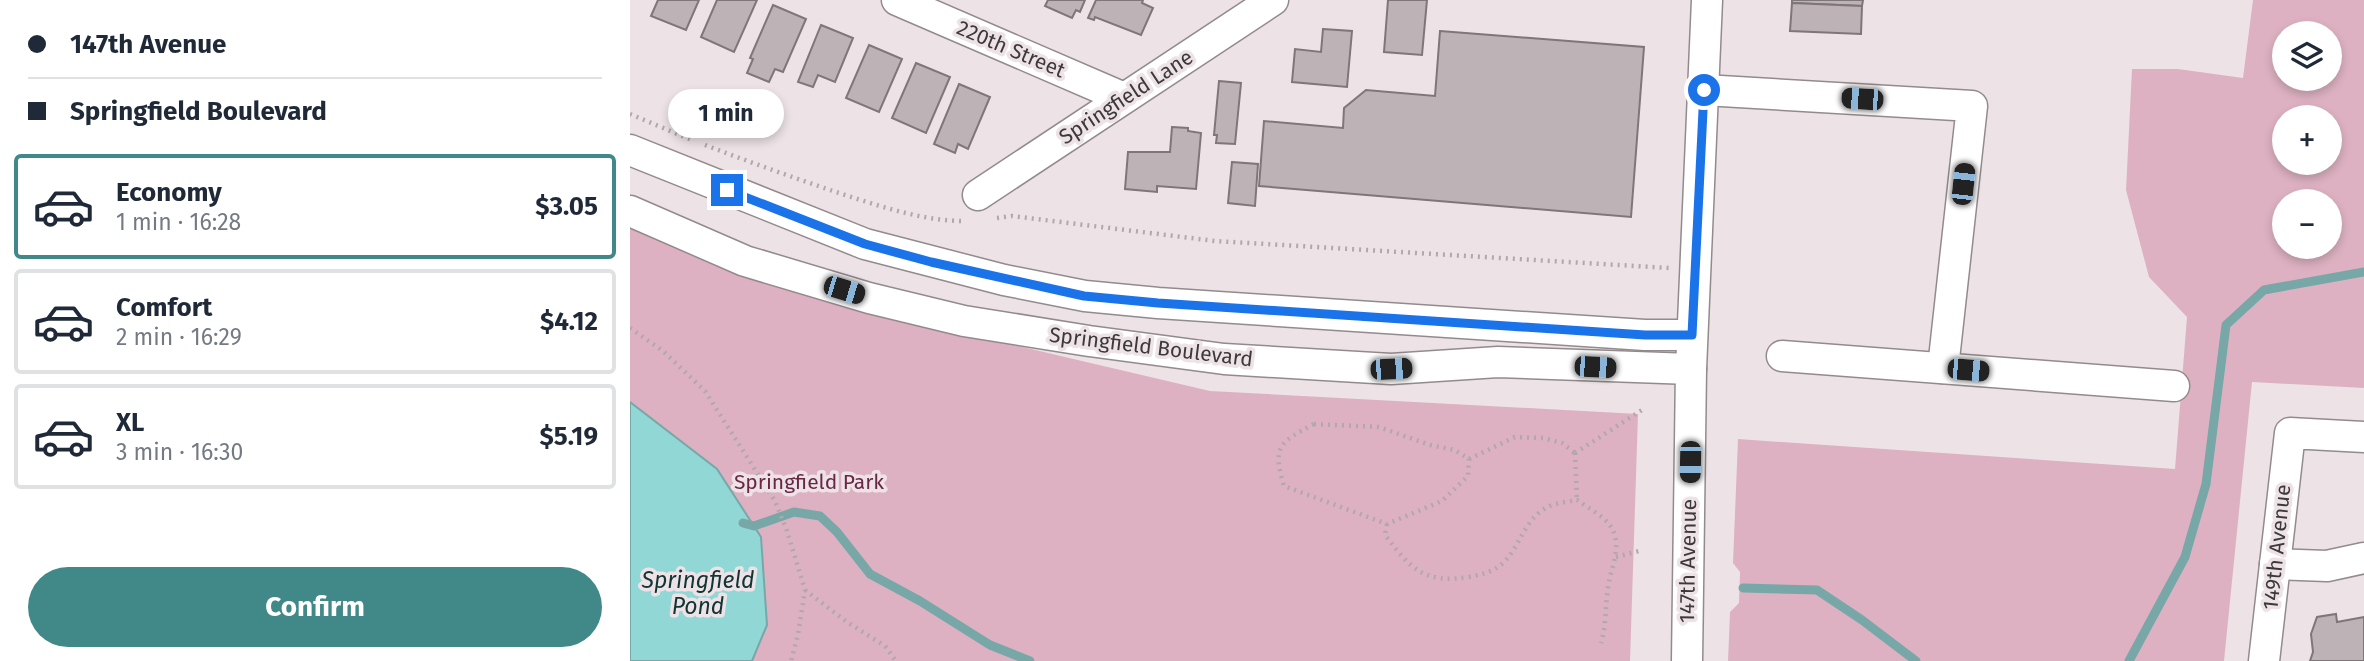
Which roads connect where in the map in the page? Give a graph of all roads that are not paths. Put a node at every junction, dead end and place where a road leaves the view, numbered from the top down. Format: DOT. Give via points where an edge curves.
graph roads {
  1 [pos="897,0"];
  2 [pos="1273,0"];
  3 [pos="1707,0"];
  4 [pos="1704,90"];
  5 [pos="1125,98"];
  6 [pos="630,150"];
  7 [pos="630,211"];
  8 [pos="982,211"];
  9 [pos="1692,335"];
  10 [pos="1782,356"];
  11 [pos="1943,368"];
  12 [pos="1691,369"];
  13 [pos="2174,386"];
  14 [pos="2364,437"];
  15 [pos="2364,558"];
  16 [pos="2275,564"];
  17 [pos="1687,661"];
  18 [pos="2264,661"];
  1 -- 5 [label="street, 220th Street"];
  2 -- 5 [label="street, Springfield Lane"];
  3 -- 4 [label="street, 147th Avenue"];
  4 -- 9 [label="street, 147th Avenue"];
  4 -- 11 [label="street" via="1972,106"];
  5 -- 8 [label="street, Springfield Lane"];
  6 -- 9 [label="street, Springfield Boulevard" via="865,244 1084,296"];
  7 -- 12 [label="street, Springfield Boulevard" via="746,261 869,298 964,321 1089,341 1224,359 1391,369 1498,362"];
  9 -- 12 [label="street, 147th Avenue"];
  10 -- 11 [label="street"];
  11 -- 13 [label="street"];
  12 -- 17 [label="street, 147th Avenue"];
  14 -- 16 [label="street, 149th Avenue" via="2290,433"];
  15 -- 16 [label="street" via="2327,566"];
  16 -- 18 [label="street, 149th Avenue"];
}
